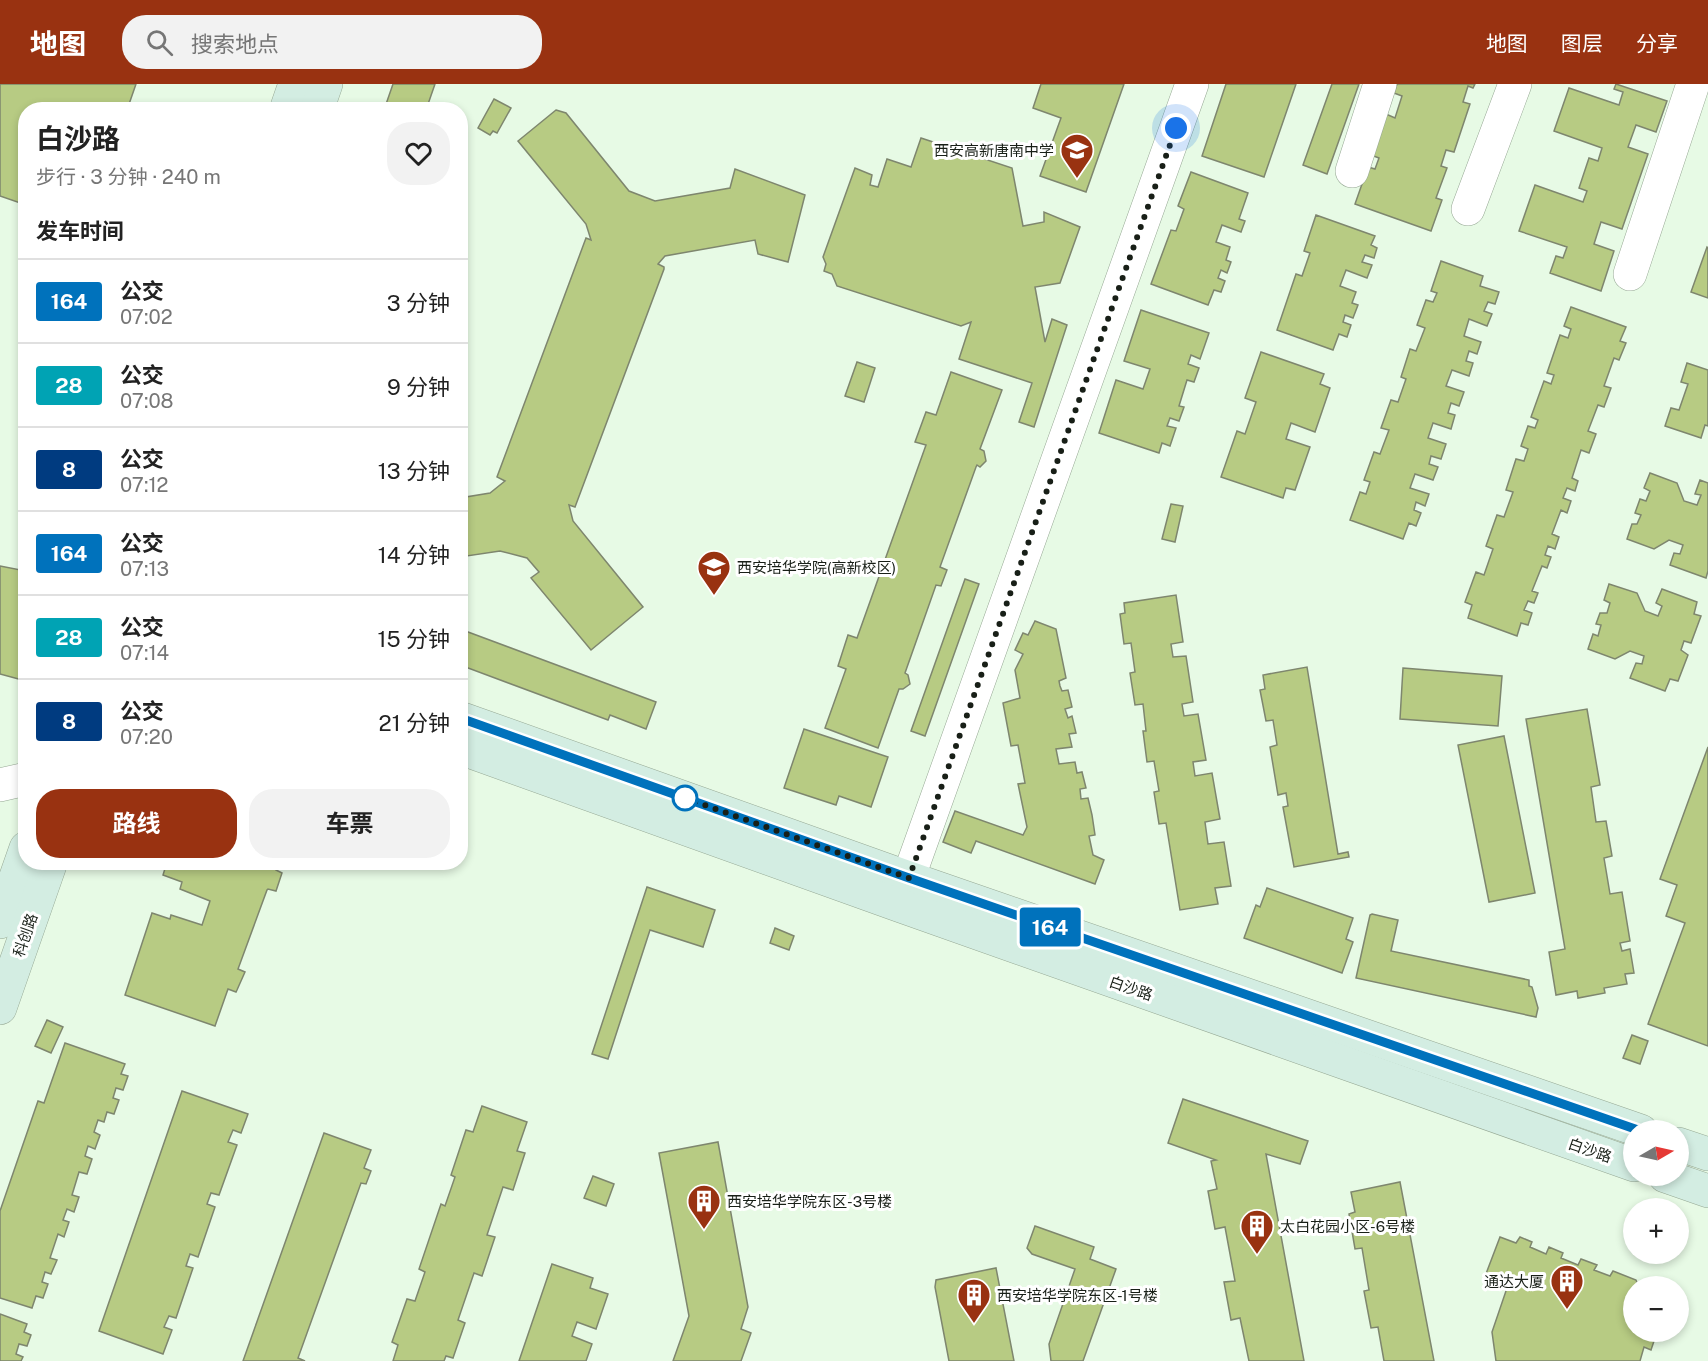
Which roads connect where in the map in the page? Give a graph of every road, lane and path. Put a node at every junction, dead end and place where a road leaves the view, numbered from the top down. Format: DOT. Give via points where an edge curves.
graph roads {
  1 [pos="295,84"];
  2 [pos="326,84"];
  3 [pos="1192,84"];
  4 [pos="1380,84"];
  5 [pos="1515,84"];
  6 [pos="1692,84"];
  7 [pos="1708,91"];
  8 [pos="289,102"];
  9 [pos="320,102"];
  10 [pos="1352,171"];
  11 [pos="1468,209"];
  12 [pos="1630,274"];
  13 [pos="468,721"];
  14 [pos="468,751"];
  15 [pos="18,781"];
  16 [pos="0,785"];
  17 [pos="18,870"];
  18 [pos="48,870"];
  19 [pos="904,892"];
  20 [pos="0,922"];
  21 [pos="0,1008"];
  22 [pos="1623,1125"];
  23 [pos="1689,1148"];
  24 [pos="1708,1154"];
  25 [pos="1623,1161"];
  26 [pos="1689,1184"];
  27 [pos="1708,1191"];
  1 -- 8 [label="street"];
  2 -- 9 [label="street"];
  3 -- 19 [label="street"];
  4 -- 10 [label="street"];
  5 -- 11 [label="street"];
  6 -- 7 [label="street"];
  6 -- 12 [label="street"];
  13 -- 19 [label="street, 白沙路"];
  14 -- 19 [label="street, 白沙路"];
  15 -- 16 [label="street"];
  17 -- 20 [label="street, 科创路"];
  18 -- 21 [label="street, 科创路"];
  19 -- 22 [label="street, 白沙路"];
  19 -- 25 [label="street, 白沙路"];
  23 -- 24 [label="street"];
  26 -- 27 [label="street"];
}
